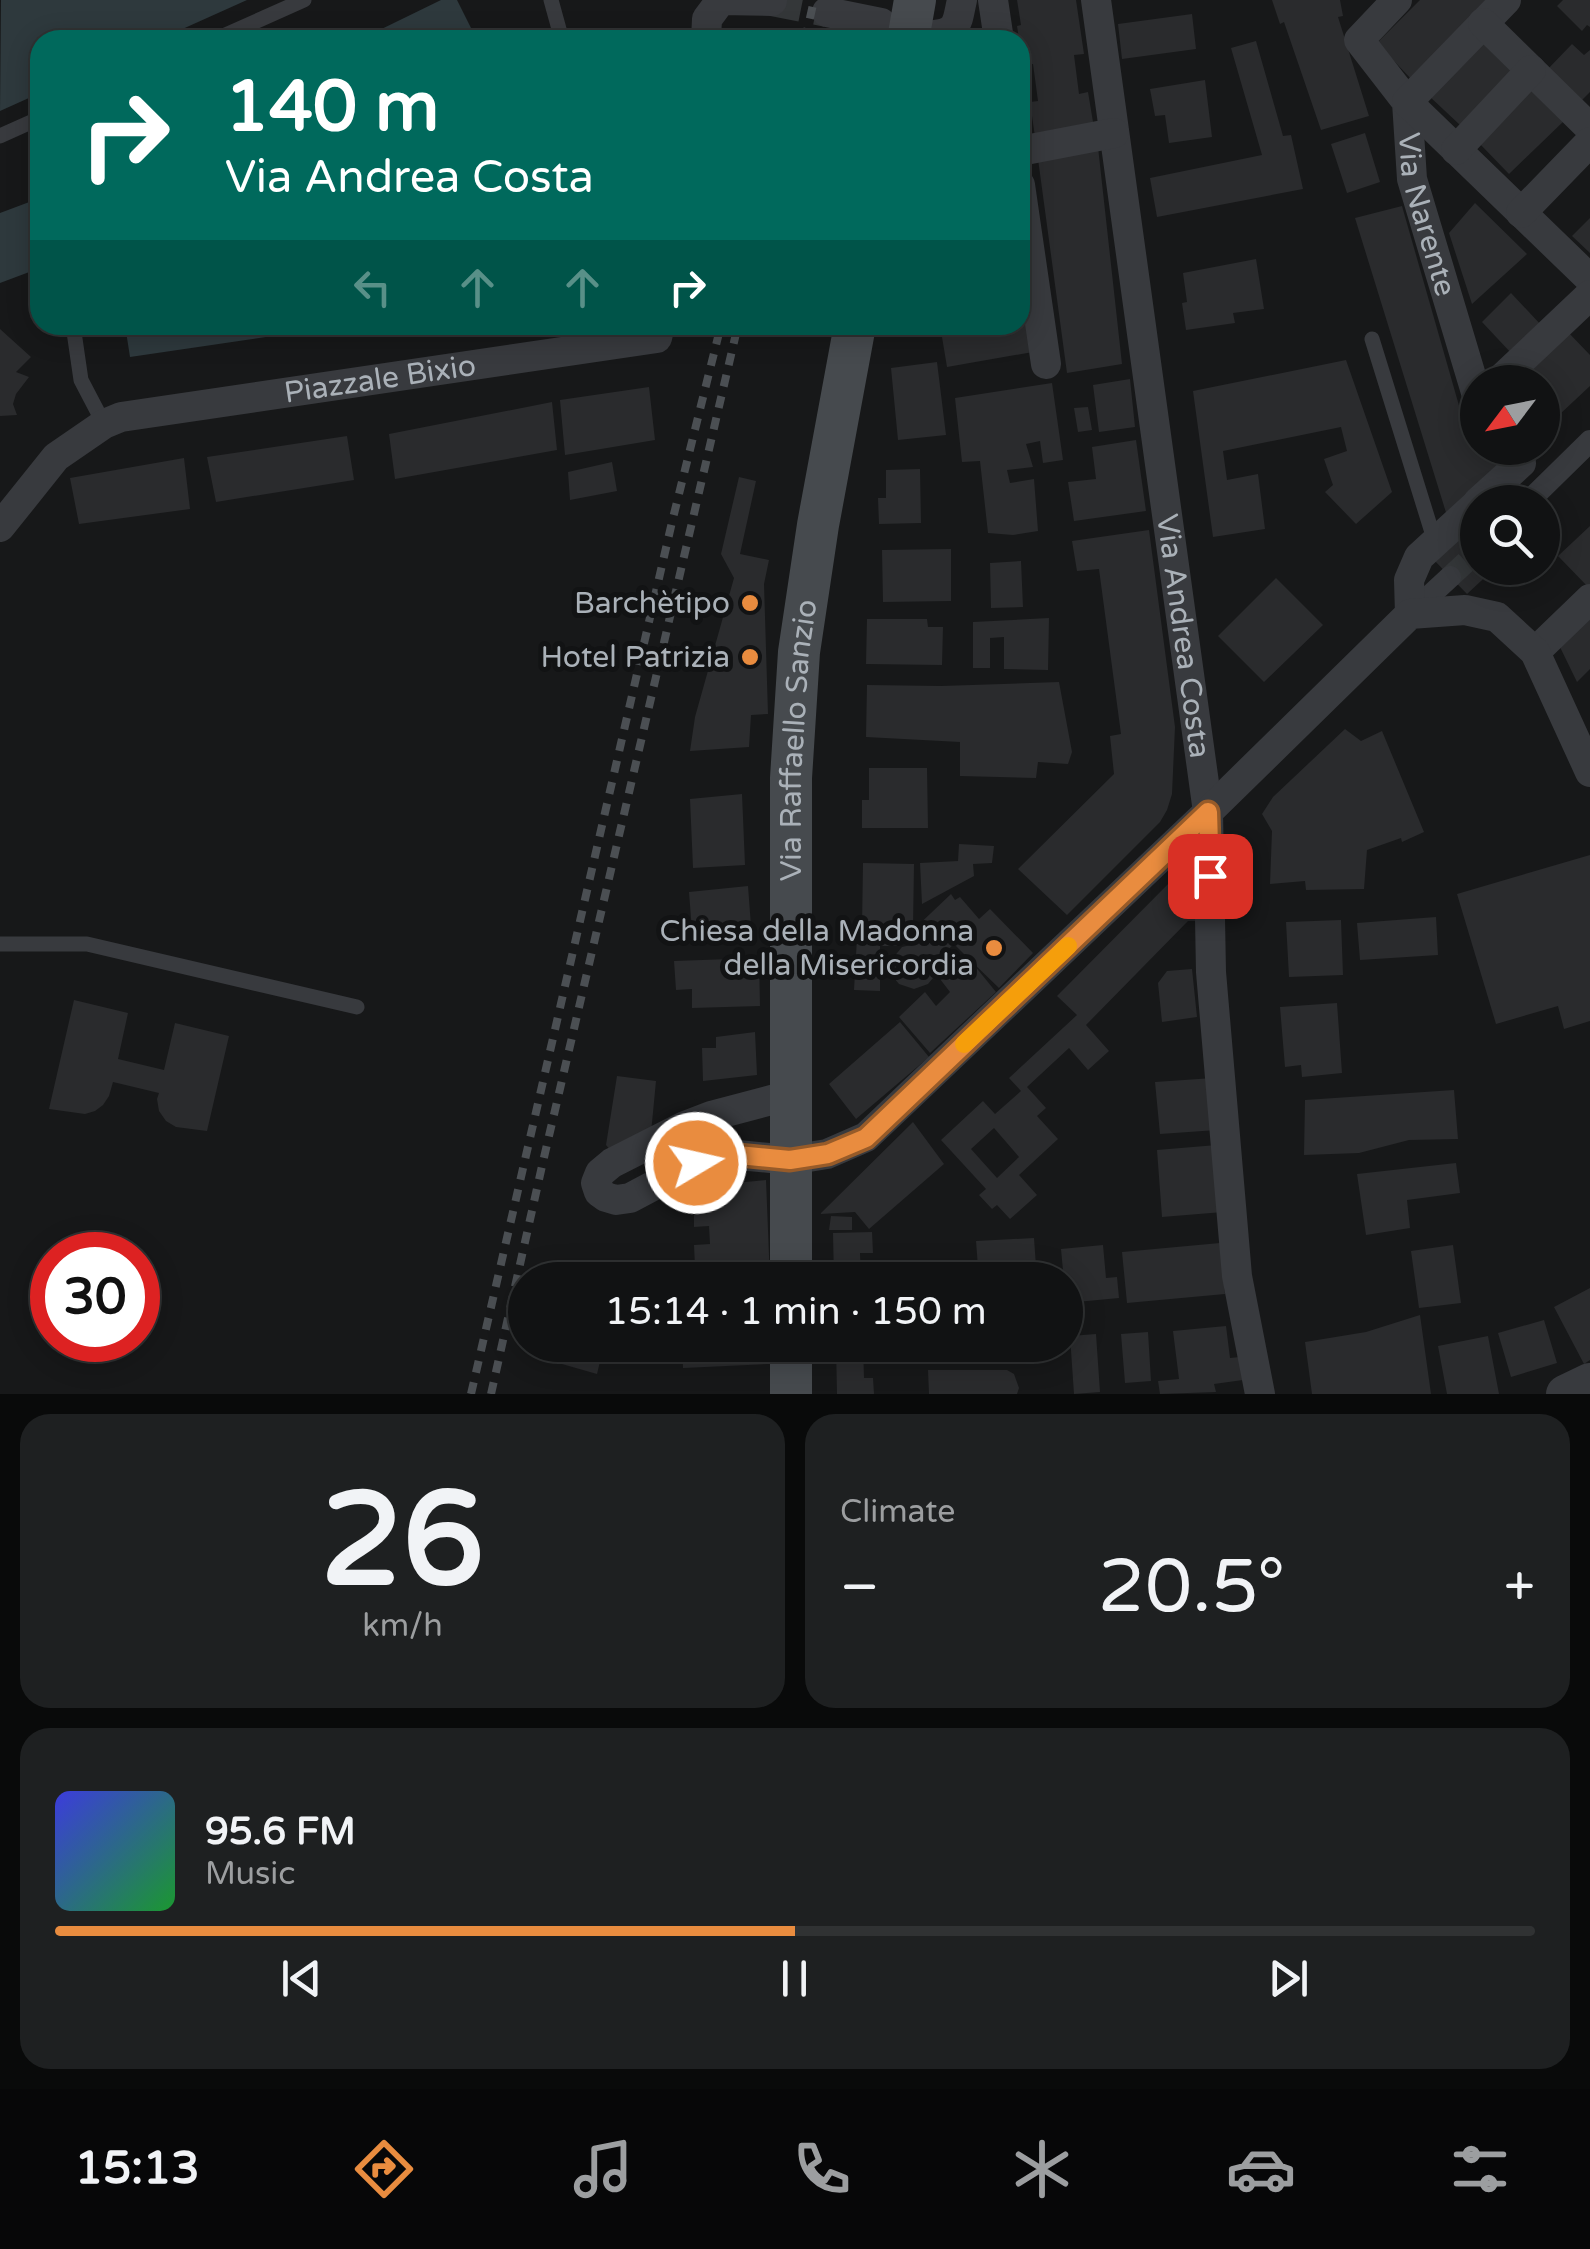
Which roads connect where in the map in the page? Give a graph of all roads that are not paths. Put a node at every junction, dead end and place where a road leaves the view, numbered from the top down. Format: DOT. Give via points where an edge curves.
graph roads {
  1 [pos="304,0"];
  2 [pos="551,0"];
  3 [pos="962,0"];
  4 [pos="993,0"];
  5 [pos="1096,0"];
  6 [pos="1397,0"];
  7 [pos="1506,0"];
  8 [pos="772,1"];
  9 [pos="827,12"];
  10 [pos="1483,23"];
  11 [pos="910,24"];
  12 [pos="236,30"];
  13 [pos="559,30"];
  14 [pos="706,30"];
  15 [pos="936,30"];
  16 [pos="952,30"];
  17 [pos="998,30"];
  18 [pos="1531,70"];
  19 [pos="1406,102"];
  20 [pos="30,122"];
  21 [pos="1590,128"];
  22 [pos="1114,133"];
  23 [pos="0,136"];
  24 [pos="1590,142"];
  25 [pos="1030,149"];
  26 [pos="1456,150"];
  27 [pos="1521,213"];
  28 [pos="1030,254"];
  29 [pos="1590,278"];
  30 [pos="1590,295"];
  31 [pos="74,335"];
  32 [pos="639,335"];
  33 [pos="853,335"];
  34 [pos="1372,339"];
  35 [pos="1046,364"];
  36 [pos="1468,365"];
  37 [pos="1516,365"];
  38 [pos="104,424"];
  39 [pos="1590,441"];
  40 [pos="1546,485"];
  41 [pos="1460,519"];
  42 [pos="0,526"];
  43 [pos="1435,542"];
  44 [pos="1450,577"];
  45 [pos="1590,599"];
  46 [pos="1410,614"];
  47 [pos="1535,652"];
  48 [pos="1587,757"];
  49 [pos="1208,812"];
  50 [pos="0,944"];
  51 [pos="357,1007"];
  52 [pos="790,1094"];
  53 [pos="790,1160"];
  54 [pos="790,1262"];
  55 [pos="791,1362"];
  56 [pos="1590,1382"];
  57 [pos="791,1394"];
  58 [pos="1260,1394"];
  59 [pos="1565,1394"];
  1 -- 12 [label="lane"];
  2 -- 13 [label="lane"];
  3 -- 16 [label="street"];
  4 -- 17 [label="street"];
  5 -- 22 [label="street, Via Andrea Costa"];
  6 -- 19 [label="street, Via Narente" via="1359,40"];
  7 -- 10 [label="street"];
  8 -- 14 [label="street" via="721,0"];
  9 -- 11 [label="street"];
  10 -- 18 [label="street"];
  10 -- 19 [label="street"];
  11 -- 15 [label="street"];
  18 -- 21 [label="street"];
  18 -- 26 [label="street"];
  19 -- 26 [label="street"];
  19 -- 36 [label="street, Via Narente" via="1412,179"];
  20 -- 23 [label="lane"];
  22 -- 25 [label="street"];
  22 -- 49 [label="street, Via Andrea Costa"];
  24 -- 27 [label="street"];
  26 -- 27 [label="street"];
  27 -- 29 [label="street"];
  28 -- 35 [label="street"];
  30 -- 37 [label="street"];
  31 -- 38 [label="lane" via="81,380"];
  32 -- 38 [label="street, Piazzale Bixio"];
  33 -- 52 [label="main road, Via Raffaello Sanzio" via="799,652 791,778"];
  34 -- 43 [label="lane"];
  38 -- 42 [label="street" via="56,457"];
  39 -- 40 [label="street"];
  41 -- 43 [label="street"];
  43 -- 46 [label="street" via="1409,580"];
  44 -- 46 [label="street"];
  45 -- 47 [label="street"];
  46 -- 47 [label="street" via="1465,610 1497,616"];
  46 -- 49 [label="street"];
  47 -- 48 [label="street"];
  49 -- 53 [label="street" via="866,1138"];
  49 -- 58 [label="street, Via Andrea Costa" via="1211,972 1236,1276"];
  50 -- 51 [label="lane" via="87,944"];
  52 -- 53 [label="main road, Via Raffaello Sanzio"];
  52 -- 53 [label="street" via="686,1126 612,1164 596,1183 616,1200 728,1154"];
  53 -- 54 [label="main road, Via Raffaello Sanzio"];
  55 -- 57 [label="main road"];
  56 -- 59 [label="street"];
}
